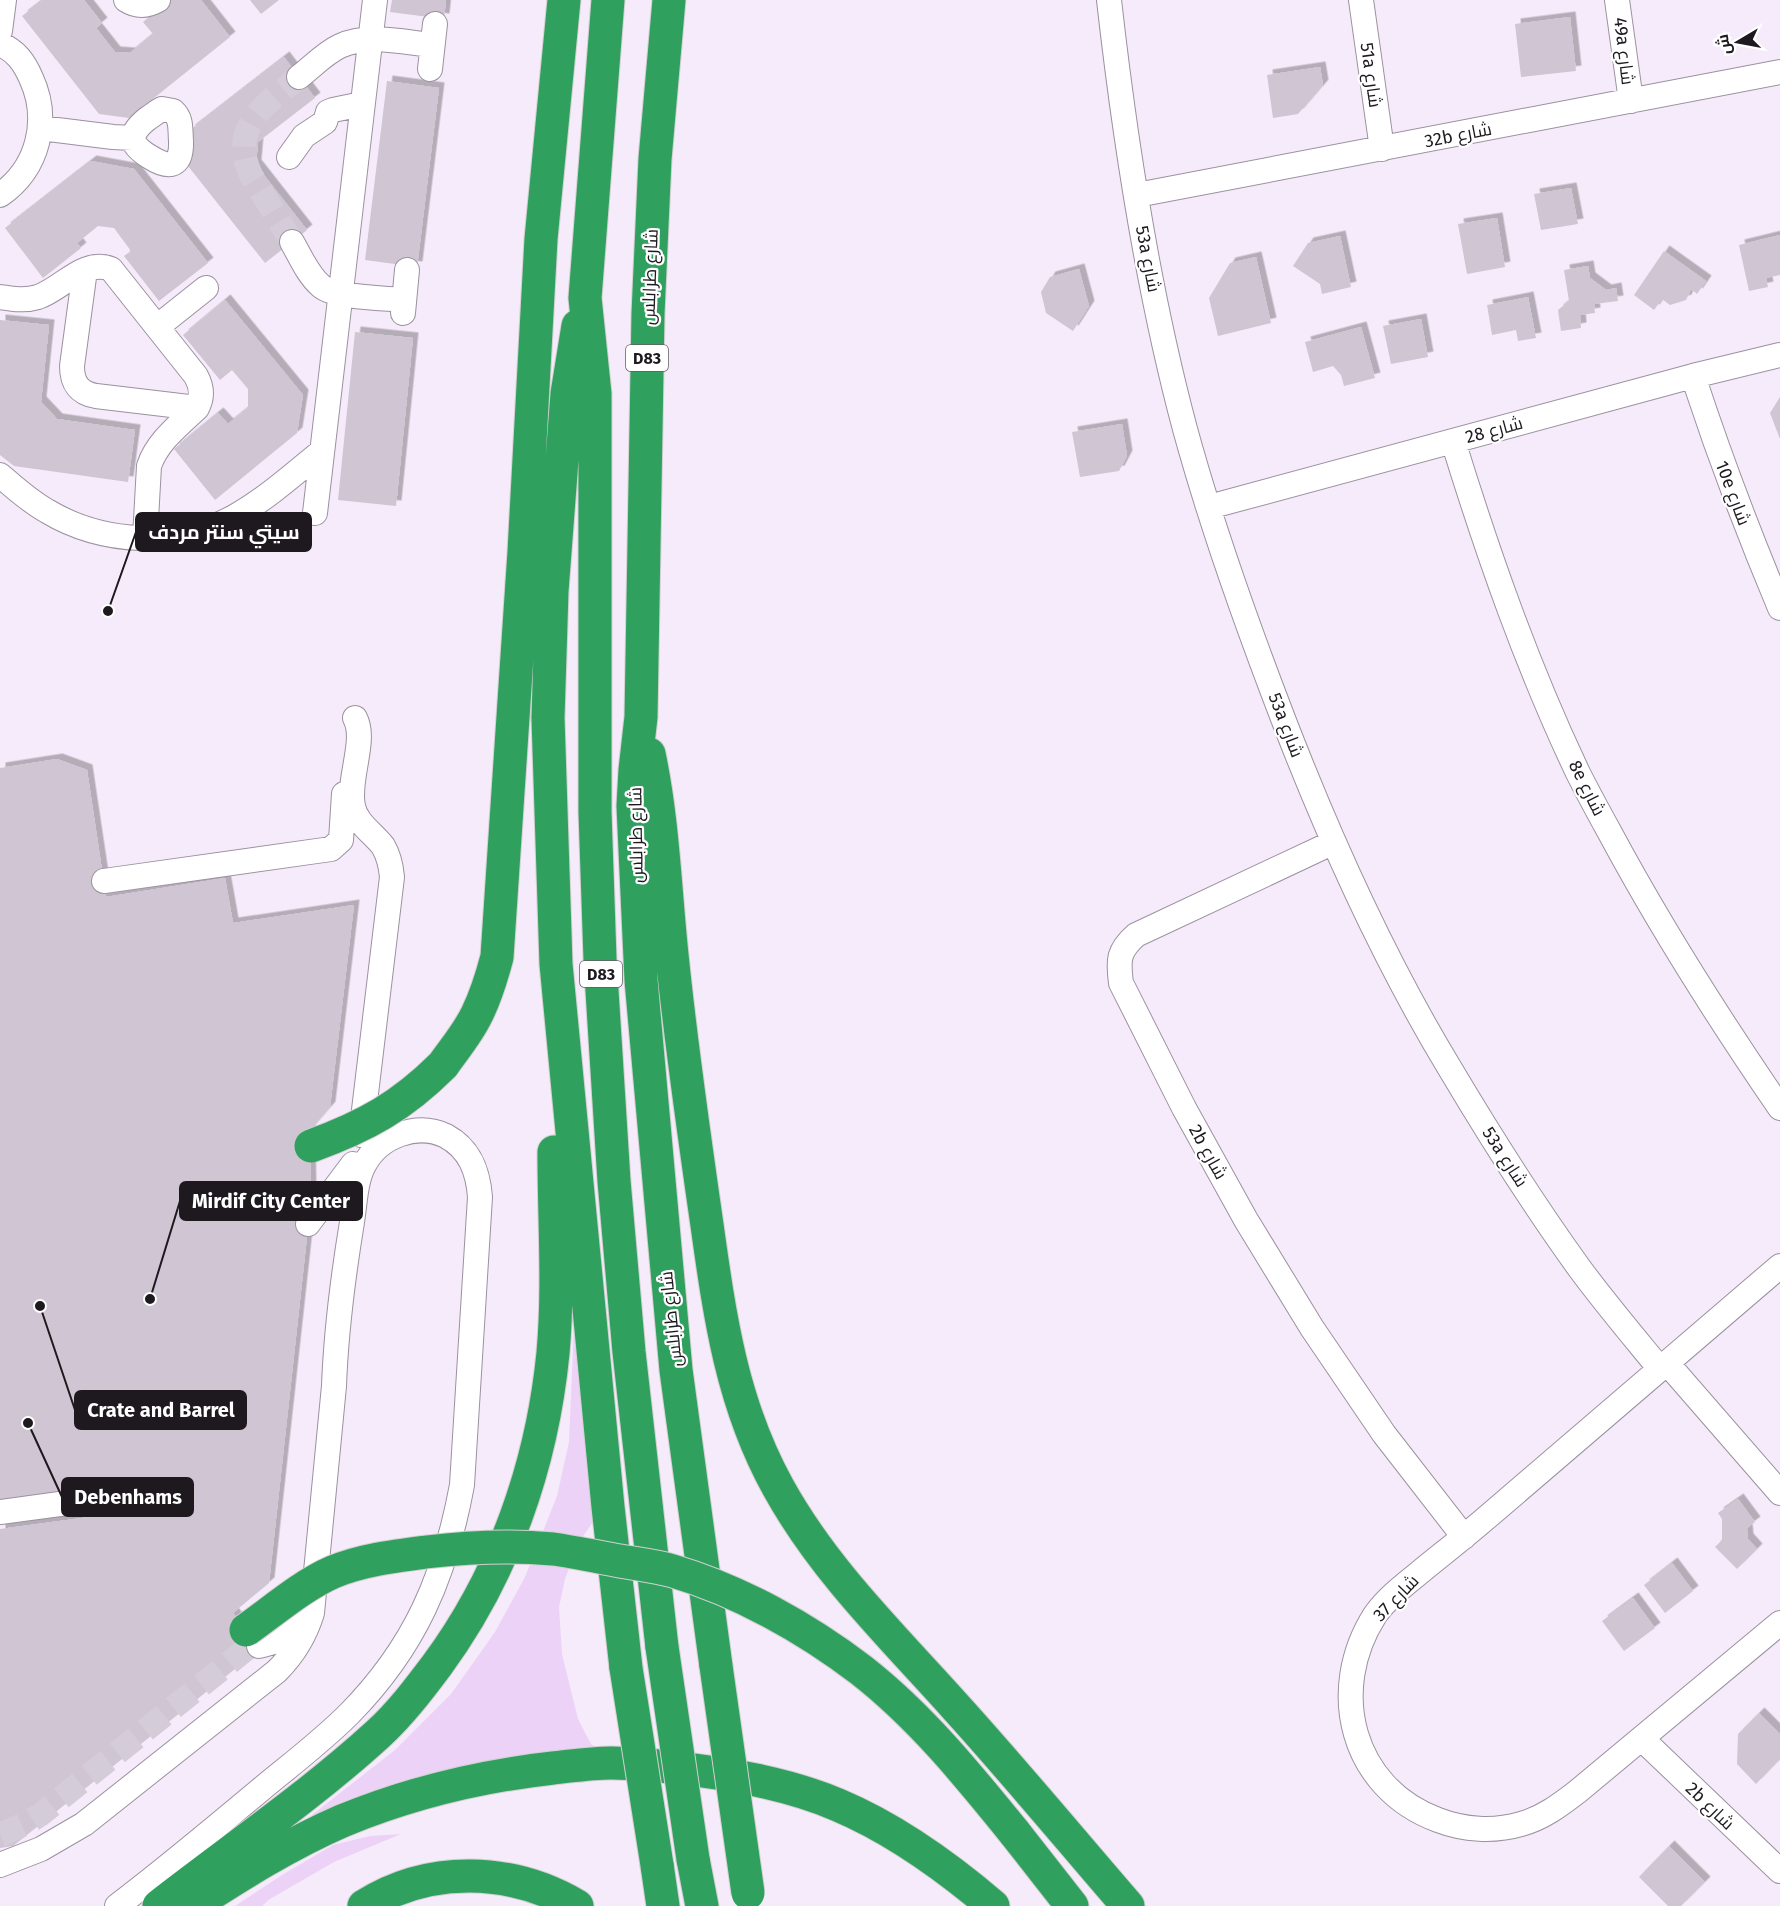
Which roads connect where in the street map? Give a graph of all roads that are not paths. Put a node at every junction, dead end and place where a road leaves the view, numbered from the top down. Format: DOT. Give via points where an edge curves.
graph roads {
  1 [pos="4,0"];
  2 [pos="126,0"];
  3 [pos="158,0"];
  4 [pos="375,0"];
  5 [pos="564,0"];
  6 [pos="608,0"];
  7 [pos="669,0"];
  8 [pos="1109,0"];
  9 [pos="1361,0"];
  10 [pos="1617,0"];
  11 [pos="0,31"];
  12 [pos="0,44"];
  13 [pos="369,45"];
  14 [pos="432,49"];
  15 [pos="1780,72"];
  16 [pos="299,77"];
  17 [pos="1630,101"];
  18 [pos="362,104"];
  19 [pos="325,122"];
  20 [pos="41,128"];
  21 [pos="359,131"];
  22 [pos="133,138"];
  23 [pos="1382,149"];
  24 [pos="289,157"];
  25 [pos="0,195"];
  26 [pos="1137,195"];
  27 [pos="292,242"];
  28 [pos="85,270"];
  29 [pos="206,288"];
  30 [pos="342,288"];
  31 [pos="405,293"];
  32 [pos="0,297"];
  33 [pos="585,298"];
  34 [pos="157,327"];
  35 [pos="1780,355"];
  36 [pos="1693,376"];
  37 [pos="196,408"];
  38 [pos="1453,441"];
  39 [pos="322,451"];
  40 [pos="0,475"];
  41 [pos="1209,507"];
  42 [pos="315,513"];
  43 [pos="145,538"];
  44 [pos="1780,608"];
  45 [pos="641,717"];
  46 [pos="355,718"];
  47 [pos="347,759"];
  48 [pos="1334,843"];
  49 [pos="104,881"];
  50 [pos="556,964"];
  51 [pos="1780,1108"];
  52 [pos="311,1146"];
  53 [pos="353,1164"];
  54 [pos="308,1224"];
  55 [pos="1780,1266"];
  56 [pos="344,1273"];
  57 [pos="334,1355"];
  58 [pos="1663,1366"];
  59 [pos="1780,1493"];
  60 [pos="67,1503"];
  61 [pos="0,1512"];
  62 [pos="1464,1537"];
  63 [pos="1780,1623"];
  64 [pos="250,1634"];
  65 [pos="1642,1739"];
  66 [pos="1020,1840"];
  67 [pos="0,1865"];
  68 [pos="1780,1871"];
  69 [pos="749,1899"];
  70 [pos="117,1906"];
  71 [pos="159,1906"];
  72 [pos="192,1906"];
  73 [pos="364,1906"];
  74 [pos="577,1906"];
  75 [pos="663,1906"];
  76 [pos="702,1906"];
  77 [pos="993,1906"];
  78 [pos="1072,1906"];
  79 [pos="1086,1906"];
  80 [pos="1128,1906"];
  1 -- 11 [label="street"];
  2 -- 3 [label="street" via="142,6"];
  4 -- 13 [label="street"];
  5 -- 52 [label="highway, bridge" via="541,239 497,957 478,1014 443,1065 382,1115"];
  6 -- 33 [label="highway, D83"];
  7 -- 45 [label="highway, شارع طرابلس / D83" via="648,314"];
  8 -- 26 [label="street, 53a شارع"];
  9 -- 23 [label="street, 51a شارع"];
  10 -- 17 [label="street, 49a شارع"];
  12 -- 20 [label="street" via="25,65 39,100"];
  13 -- 14 [label="street"];
  13 -- 16 [label="street" via="340,46"];
  13 -- 18 [label="street"];
  15 -- 17 [label="street, 32b شارع"];
  17 -- 23 [label="street, 32b شارع"];
  18 -- 19 [label="street" via="328,112"];
  18 -- 21 [label="street"];
  19 -- 21 [label="street" via="331,129"];
  19 -- 24 [label="street" via="304,136"];
  20 -- 22 [label="street"];
  20 -- 25 [label="street" via="31,160 12,186"];
  21 -- 30 [label="street"];
  23 -- 26 [label="street, 32b شارع"];
  26 -- 41 [label="street, 53a شارع" via="1167,352"];
  27 -- 30 [label="street" via="319,285 333,293"];
  28 -- 32 [label="street" via="39,297"];
  28 -- 34 [label="street" via="98,266 111,269"];
  28 -- 37 [label="street" via="72,366 77,387 96,396"];
  29 -- 34 [label="street"];
  30 -- 31 [label="street"];
  30 -- 39 [label="street"];
  33 -- 50 [label="highway" via="567,394 552,591 549,718"];
  33 -- 76 [label="highway, D83, bridge" via="595,394 595,812 615,1181 628,1352 662,1647"];
  34 -- 37 [label="street" via="199,382 201,396"];
  35 -- 36 [label="street, شارع 28"];
  36 -- 38 [label="street, شارع 28"];
  36 -- 44 [label="street, 10e شارع" via="1716,448"];
  37 -- 43 [label="street" via="153,455 147,478"];
  38 -- 41 [label="street, شارع 28"];
  38 -- 51 [label="street, 8e شارع" via="1483,538 1578,773 1690,973"];
  39 -- 42 [label="street"];
  39 -- 43 [label="street" via="232,518 190,533"];
  40 -- 43 [label="street" via="30,501 66,521 104,534"];
  41 -- 48 [label="street, 53a شارع" via="1267,676"];
  45 -- 69 [label="highway, شارع طرابلس / D83, bridge" via="633,806 641,980 676,1370"];
  45 -- 80 [label="highway" via="657,802 678,1010 716,1287 734,1378 755,1438 777,1486 835,1573"];
  46 -- 53 [label="street" via="359,733 354,809 385,850 392,877 364,1121"];
  47 -- 49 [label="street" via="343,832 337,846"];
  48 -- 58 [label="street, 53a شارع" via="1388,956 1446,1064 1493,1140 1581,1269"];
  48 -- 62 [label="street, 2b شارع" via="1136,935 1124,946 1118,962 1120,983 1246,1220 1306,1318 1384,1434"];
  50 -- 71 [label="highway" via="553,1351 542,1429 504,1548 457,1639 379,1733 333,1773"];
  50 -- 75 [label="highway, bridge" via="626,1668"];
  53 -- 54 [label="street"];
  53 -- 56 [label="street" via="343,1218"];
  55 -- 58 [label="street, شارع 37"];
  56 -- 57 [label="street"];
  56 -- 70 [label="street" via="359,1178 368,1157 389,1139 411,1131 436,1132 457,1143 477,1173 480,1197 465,1456 444,1561 430,1598 392,1665 348,1715"];
  57 -- 64 [label="street" via="323,1396 296,1617 289,1634 282,1639"];
  57 -- 67 [label="street" via="334,1393 312,1614 295,1651 277,1671 84,1824 41,1849"];
  58 -- 59 [label="street, 53a شارع"];
  58 -- 62 [label="street, شارع 37"];
  60 -- 61 [label="street"];
  62 -- 65 [label="street, شارع 37" via="1377,1613 1360,1642 1351,1674 1350,1708 1358,1740 1373,1770 1395,1796 1422,1815 1454,1826 1487,1830 1520,1825 1551,1812"];
  63 -- 65 [label="street, شارع 37"];
  64 -- 66 [label="highway, bridge" via="331,1573 361,1563 458,1548 554,1550 672,1571 735,1594 800,1629 861,1670 917,1719"];
  65 -- 68 [label="street, 2b شارع"];
  66 -- 78 [label="highway"];
  66 -- 79 [label="highway"];
  72 -- 77 [label="highway" via="292,1845 391,1803 485,1777 610,1763 720,1773 811,1794 890,1830"];
  73 -- 74 [label="highway" via="398,1889 450,1876 503,1878 532,1885"];
}
